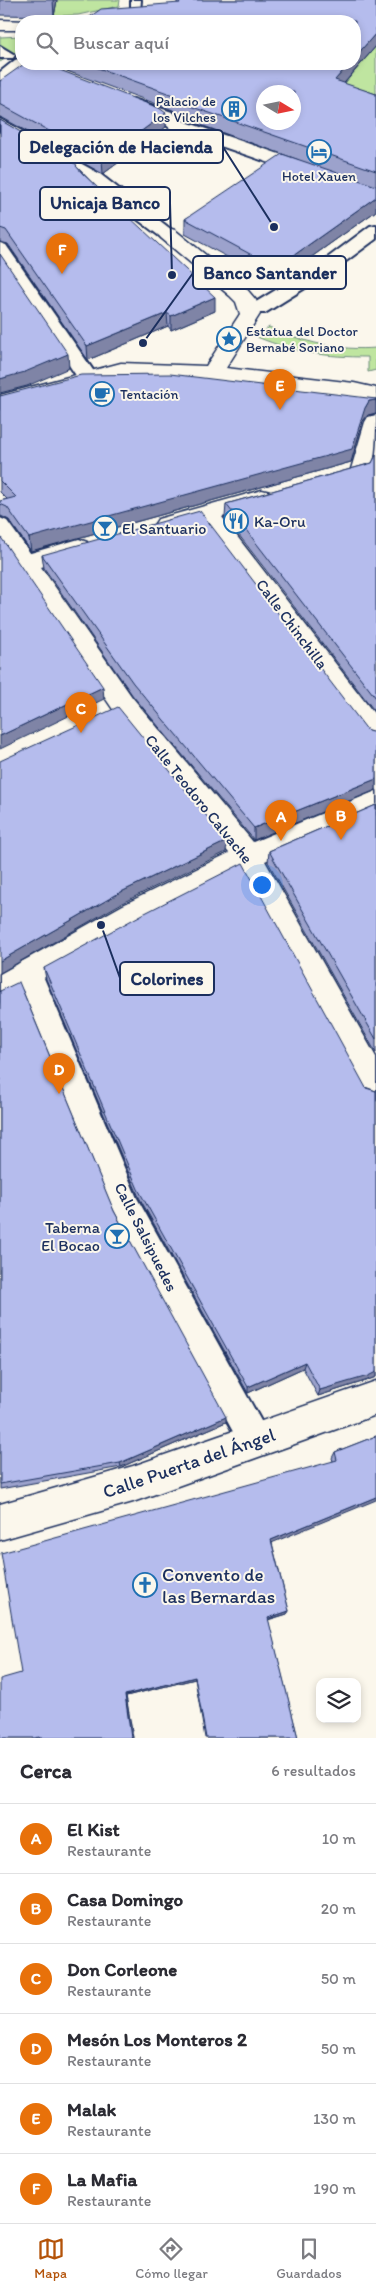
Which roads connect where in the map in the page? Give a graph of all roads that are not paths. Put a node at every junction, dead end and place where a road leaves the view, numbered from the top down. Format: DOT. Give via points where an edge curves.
graph roads {
  1 [pos="136,5"];
  2 [pos="154,8"];
  3 [pos="119,15"];
  4 [pos="0,25"];
  5 [pos="15,26"];
  6 [pos="15,64"];
  7 [pos="0,80"];
  8 [pos="120,99"];
  9 [pos="0,124"];
  10 [pos="323,176"];
  11 [pos="376,230"];
  12 [pos="168,234"];
  13 [pos="0,249"];
  14 [pos="258,309"];
  15 [pos="212,372"];
  16 [pos="88,378"];
  17 [pos="376,385"];
  18 [pos="354,390"];
  19 [pos="376,395"];
  20 [pos="0,402"];
  21 [pos="376,422"];
  22 [pos="361,476"];
  23 [pos="280,493"];
  24 [pos="207,514"];
  25 [pos="0,526"];
  26 [pos="149,529"];
  27 [pos="101,542"];
  28 [pos="25,563"];
  29 [pos="376,735"];
  30 [pos="376,802"];
  31 [pos="248,856"];
  32 [pos="28,971"];
  33 [pos="0,989"];
  34 [pos="376,1086"];
  35 [pos="376,1398"];
  36 [pos="255,1441"];
  37 [pos="0,1522"];
  1 -- 2 [label="street"];
  1 -- 3 [label="street"];
  4 -- 5 [label="street"];
  6 -- 7 [label="street"];
  8 -- 10 [label="street" via="166,116 177,126"];
  9 -- 12 [label="street" via="94,178"];
  11 -- 14 [label="street" via="328,266"];
  12 -- 15 [label="street" via="246,300 250,314"];
  13 -- 16 [label="street"];
  15 -- 16 [label="street" via="121,370"];
  15 -- 18 [label="street"];
  16 -- 20 [label="street"];
  17 -- 18 [label="street"];
  18 -- 19 [label="street"];
  21 -- 22 [label="street"];
  23 -- 24 [label="street"];
  24 -- 26 [label="street"];
  24 -- 29 [label="street, Calle Chinchilla"];
  25 -- 28 [label="street, Calle Teodoro Calvache"];
  27 -- 28 [label="street"];
  28 -- 31 [label="street, Calle Teodoro Calvache" via="114,708"];
  30 -- 31 [label="street"];
  31 -- 32 [label="street"];
  31 -- 34 [label="street, Calle Teodoro Calvache"];
  32 -- 33 [label="street"];
  32 -- 36 [label="street, Calle Salsipuedes" via="127,1208"];
  35 -- 36 [label="street, Calle Puerta del Ángel"];
  36 -- 37 [label="street, Calle Puerta del Ángel" via="133,1484"];
}
